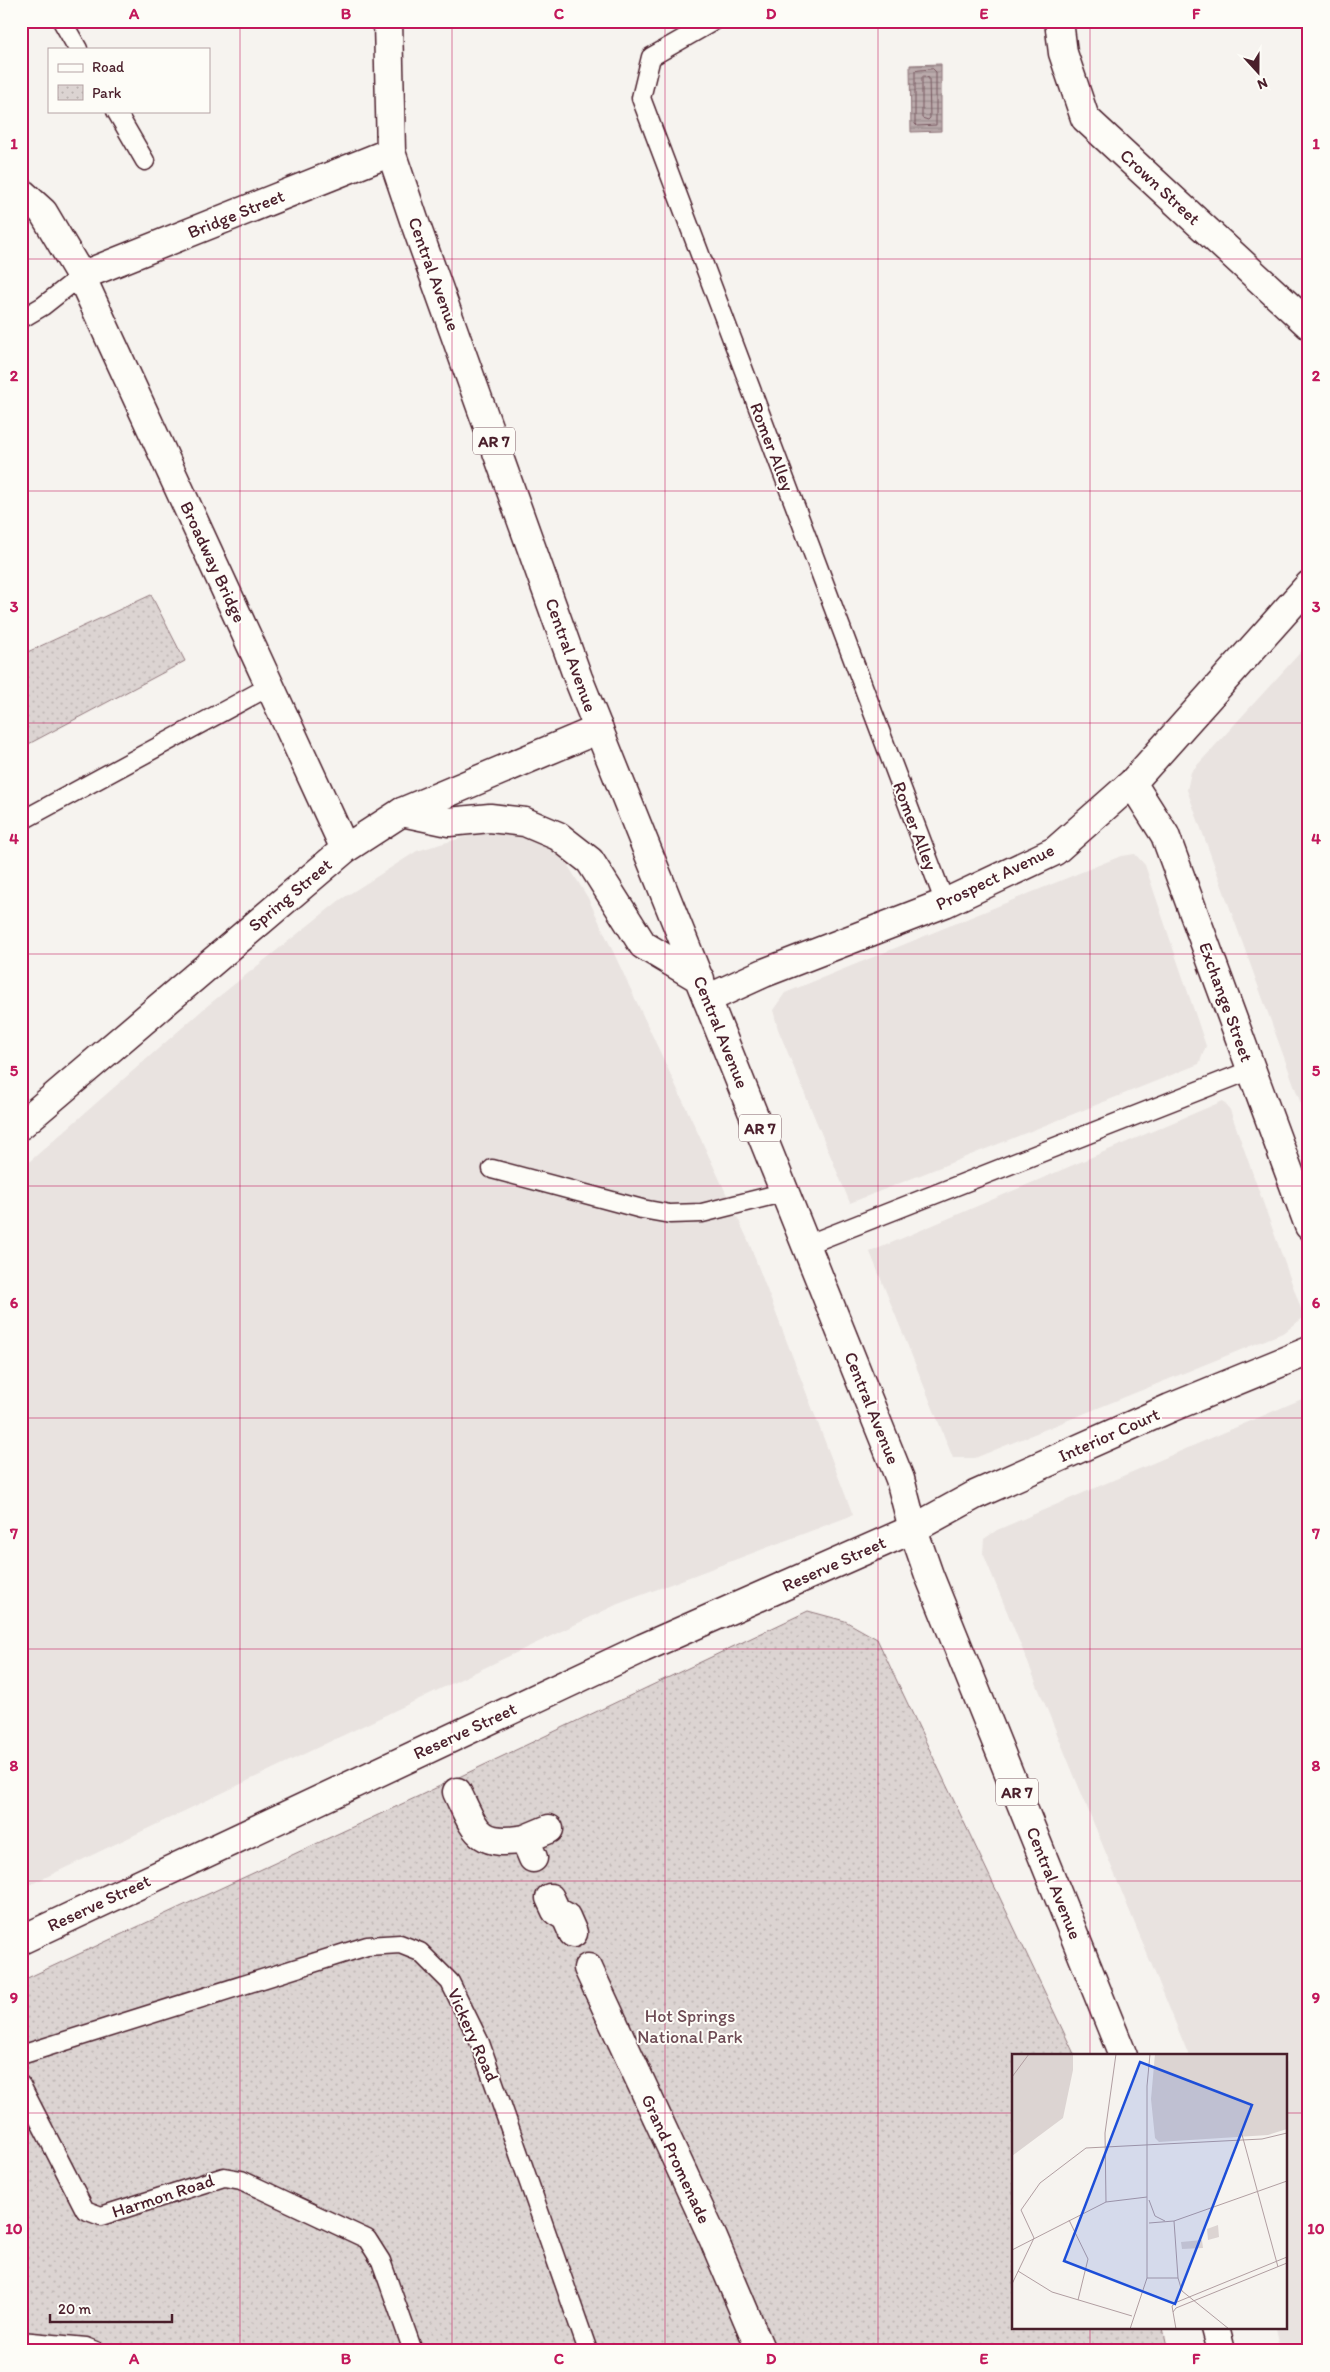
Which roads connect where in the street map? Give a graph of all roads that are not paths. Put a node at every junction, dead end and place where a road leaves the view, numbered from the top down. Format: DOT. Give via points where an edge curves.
graph roads {
  1 [pos="62,21"];
  2 [pos="388,21"];
  3 [pos="714,21"];
  4 [pos="1059,21"];
  5 [pos="77,48"];
  6 [pos="117,112"];
  7 [pos="391,152"];
  8 [pos="145,161"];
  9 [pos="21,192"];
  10 [pos="80,276"];
  11 [pos="21,319"];
  12 [pos="1309,325"];
  13 [pos="1309,585"];
  14 [pos="270,686"];
  15 [pos="599,729"];
  16 [pos="1132,783"];
  17 [pos="402,812"];
  18 [pos="21,821"];
  19 [pos="345,849"];
  20 [pos="944,903"];
  21 [pos="703,989"];
  22 [pos="1251,1070"];
  23 [pos="21,1125"];
  24 [pos="492,1169"];
  25 [pos="786,1192"];
  26 [pos="1309,1226"];
  27 [pos="806,1246"];
  28 [pos="1309,1351"];
  29 [pos="913,1529"];
  30 [pos="457,1792"];
  31 [pos="536,1842"];
  32 [pos="550,1898"];
  33 [pos="573,1933"];
  34 [pos="21,1940"];
  35 [pos="588,1968"];
  36 [pos="1122,2054"];
  37 [pos="21,2055"];
  38 [pos="21,2086"];
  39 [pos="1216,2330"];
  40 [pos="21,2341"];
  41 [pos="96,2351"];
  42 [pos="413,2351"];
  43 [pos="588,2351"];
  44 [pos="761,2351"];
  45 [pos="1221,2351"];
  1 -- 5 [label="lane"];
  2 -- 7 [label="main road, Central Avenue / AR 7"];
  3 -- 20 [label="lane, Romer Alley" via="651,57 641,98"];
  4 -- 12 [label="main road, Crown Street" via="1063,53 1085,118"];
  6 -- 8 [label="lane"];
  7 -- 10 [label="main road, Bridge Street"];
  7 -- 15 [label="main road, Central Avenue / AR 7"];
  9 -- 10 [label="main road, Broadway Bridge" via="43,212"];
  10 -- 11 [label="lane"];
  10 -- 14 [label="main road, Broadway Bridge"];
  13 -- 16 [label="main road, Prospect Avenue"];
  14 -- 18 [label="lane"];
  14 -- 19 [label="main road, Broadway Bridge"];
  15 -- 17 [label="main road, Spring Street"];
  15 -- 21 [label="main road, Central Avenue / AR 7"];
  16 -- 20 [label="main road, Prospect Avenue" via="1055,851"];
  16 -- 22 [label="main road, Exchange Street" via="1165,834"];
  17 -- 19 [label="main road, Spring Street"];
  17 -- 21 [label="main road" via="449,822 490,818 525,822 558,836 590,861 643,945"];
  19 -- 23 [label="main road, Spring Street"];
  20 -- 21 [label="main road, Prospect Avenue" via="764,973"];
  21 -- 25 [label="main road, Central Avenue / AR 7"];
  22 -- 26 [label="main road, Exchange Street"];
  22 -- 27 [label="lane"];
  24 -- 25 [label="lane" via="670,1214 702,1213"];
  25 -- 27 [label="main road, Central Avenue / AR 7"];
  27 -- 29 [label="main road, Central Avenue / AR 7" via="900,1479"];
  28 -- 29 [label="main road, Interior Court" via="1170,1408 984,1491"];
  29 -- 34 [label="main road, Reserve Street" via="635,1652"];
  29 -- 36 [label="main road, Central Avenue / AR 7"];
  30 -- 31 [label="main road" via="473,1827 480,1834 493,1841"];
  32 -- 33 [label="main road" via="556,1911 566,1917"];
  35 -- 44 [label="main road, Grand Promenade" via="713,2238"];
  37 -- 43 [label="lane, Vickery Road" via="366,1946 400,1944 420,1952 450,1982 480,2043"];
  38 -- 42 [label="lane, Harmon Road" via="85,2210 101,2216 224,2177 241,2180 367,2239 381,2261"];
  39 -- 45 [label="main road"];
  40 -- 41 [label="lane"];
}
